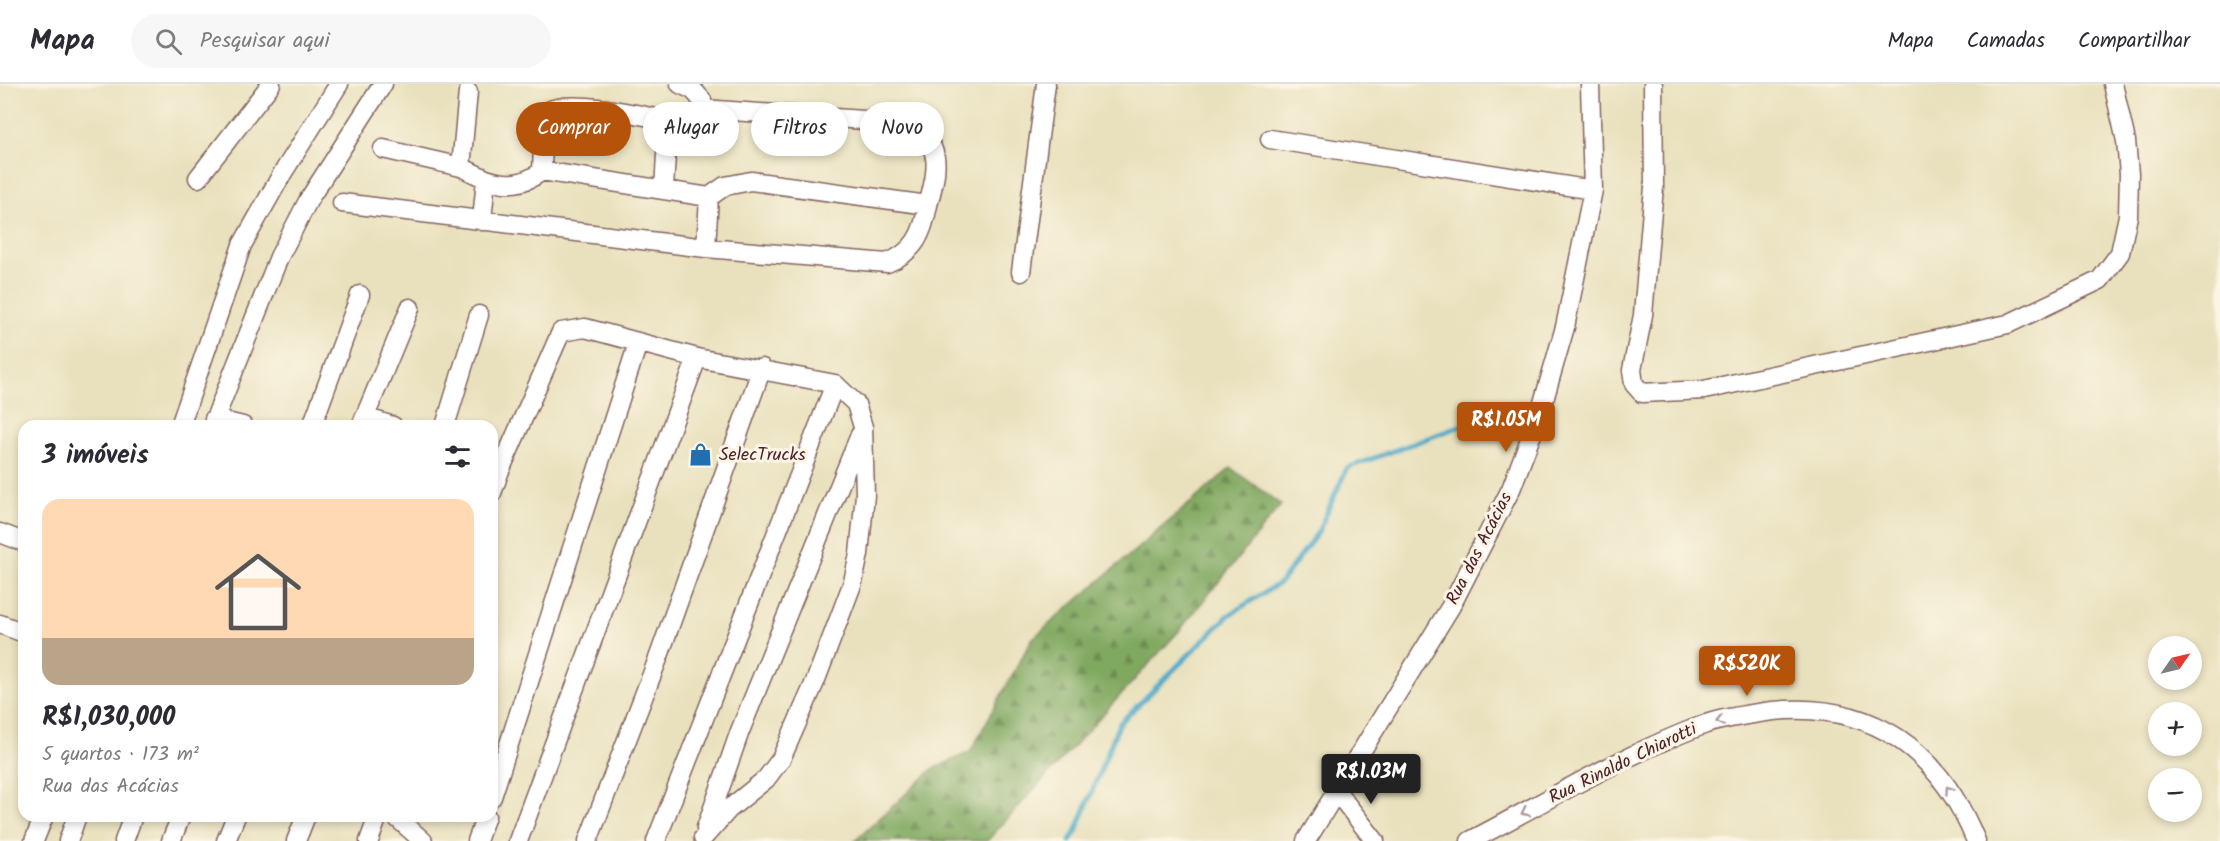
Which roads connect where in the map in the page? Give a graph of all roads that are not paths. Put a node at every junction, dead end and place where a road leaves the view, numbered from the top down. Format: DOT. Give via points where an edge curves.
graph roads {
  1 [pos="271,84"];
  2 [pos="339,84"];
  3 [pos="383,84"];
  4 [pos="680,84"];
  5 [pos="1046,84"];
  6 [pos="1590,84"];
  7 [pos="1653,84"];
  8 [pos="2113,84"];
  9 [pos="468,92"];
  10 [pos="702,102"];
  11 [pos="739,111"];
  12 [pos="643,117"];
  13 [pos="1270,140"];
  14 [pos="382,149"];
  15 [pos="666,156"];
  16 [pos="460,167"];
  17 [pos="542,171"];
  18 [pos="198,178"];
  19 [pos="486,179"];
  20 [pos="664,189"];
  21 [pos="1593,190"];
  22 [pos="709,197"];
  23 [pos="342,203"];
  24 [pos="928,205"];
  25 [pos="482,221"];
  26 [pos="706,248"];
  27 [pos="1021,272"];
  28 [pos="360,295"];
  29 [pos="410,308"];
  30 [pos="479,315"];
  31 [pos="638,342"];
  32 [pos="697,358"];
  33 [pos="762,368"];
  34 [pos="835,384"];
  35 [pos="182,420"];
  36 [pos="214,420"];
  37 [pos="314,420"];
  38 [pos="363,420"];
  39 [pos="447,420"];
  40 [pos="862,428"];
  41 [pos="498,467"];
  42 [pos="0,532"];
  43 [pos="18,540"];
  44 [pos="0,624"];
  45 [pos="18,631"];
  46 [pos="498,778"];
  47 [pos="1337,792"];
  48 [pos="42,822"];
  49 [pos="75,822"];
  50 [pos="131,822"];
  51 [pos="179,822"];
  52 [pos="234,822"];
  53 [pos="304,822"];
  54 [pos="376,822"];
  55 [pos="402,822"];
  56 [pos="484,822"];
  57 [pos="702,839"];
  58 [pos="34,841"];
  59 [pos="68,841"];
  60 [pos="124,841"];
  61 [pos="171,841"];
  62 [pos="226,841"];
  63 [pos="296,841"];
  64 [pos="369,841"];
  65 [pos="423,841"];
  66 [pos="477,841"];
  67 [pos="518,841"];
  68 [pos="588,841"];
  69 [pos="656,841"];
  70 [pos="1306,841"];
  71 [pos="1375,841"];
  72 [pos="1470,841"];
  73 [pos="1976,841"];
  1 -- 18 [label="street"];
  2 -- 35 [label="street" via="243,245"];
  3 -- 36 [label="street" via="309,199 279,257"];
  4 -- 10 [label="street" via="693,90"];
  5 -- 27 [label="street"];
  6 -- 21 [label="street, Rua das Acácias"];
  7 -- 8 [label="street" via="1654,187 1643,315 1632,370 1634,384 1642,393 1704,390 2008,324 2100,280 2120,254 2128,216 2126,141"];
  9 -- 16 [label="street"];
  11 -- 24 [label="street" via="907,123 924,133 933,146 934,184"];
  12 -- 17 [label="street" via="579,107 548,111 544,119"];
  13 -- 21 [label="street"];
  14 -- 16 [label="street"];
  15 -- 20 [label="street"];
  16 -- 19 [label="street"];
  17 -- 19 [label="street" via="512,184"];
  17 -- 20 [label="street"];
  19 -- 25 [label="street"];
  20 -- 22 [label="street"];
  21 -- 47 [label="street, Rua das Acácias" via="1565,327 1541,410 1511,489 1451,606"];
  22 -- 24 [label="street" via="725,186 750,181"];
  22 -- 26 [label="street"];
  23 -- 25 [label="street"];
  24 -- 26 [label="street" via="921,234 914,244 903,256 887,263"];
  25 -- 26 [label="street"];
  28 -- 37 [label="street"];
  29 -- 38 [label="street"];
  30 -- 39 [label="street"];
  31 -- 32 [label="street"];
  31 -- 41 [label="street" via="585,328 561,332"];
  31 -- 46 [label="street"];
  32 -- 33 [label="street"];
  32 -- 67 [label="street"];
  33 -- 34 [label="street"];
  33 -- 68 [label="street"];
  34 -- 40 [label="street" via="855,404"];
  34 -- 69 [label="street"];
  40 -- 57 [label="street" via="740,731"];
  40 -- 57 [label="street" via="865,495 853,582 815,682 781,759 766,779 729,808"];
  42 -- 43 [label="street"];
  44 -- 45 [label="street"];
  47 -- 70 [label="street, Rua das Acácias"];
  47 -- 71 [label="street"];
  48 -- 58 [label="street"];
  49 -- 59 [label="street"];
  50 -- 60 [label="street"];
  51 -- 61 [label="street"];
  52 -- 62 [label="street"];
  53 -- 63 [label="street"];
  54 -- 64 [label="street"];
  55 -- 65 [label="street"];
  56 -- 66 [label="street"];
  73 -- 72 [label="street, Rua Rinaldo Chiarotti, one-way" via="1951,792 1919,752 1886,729 1848,715 1802,708 1708,723 1656,744"];
}
